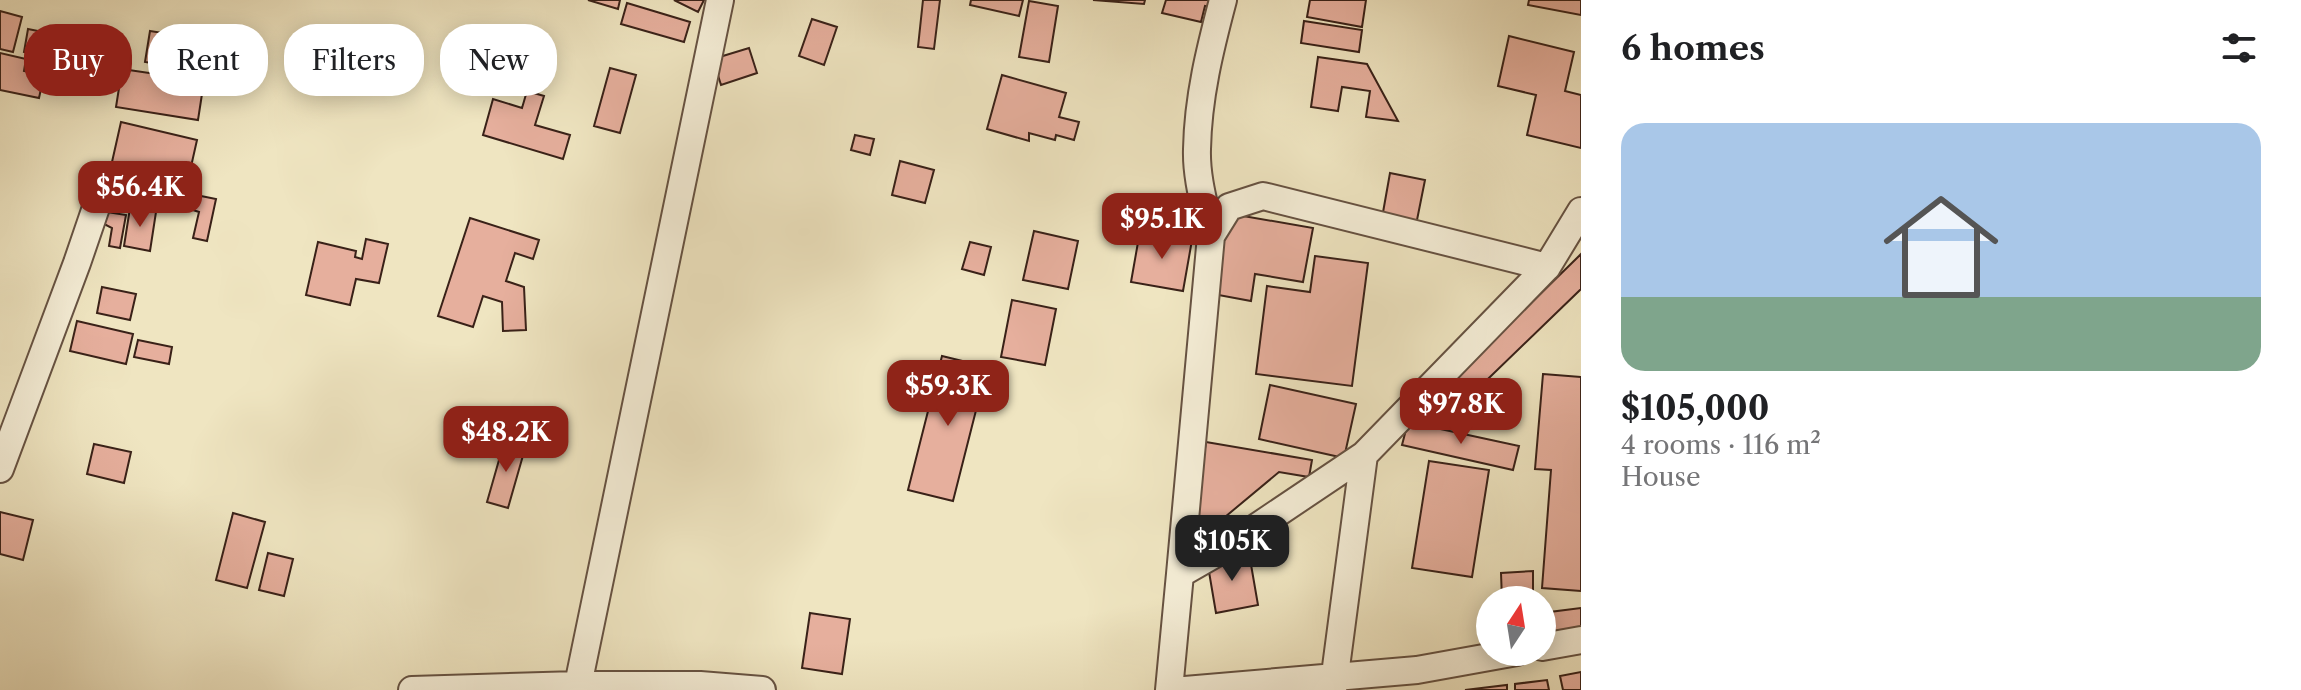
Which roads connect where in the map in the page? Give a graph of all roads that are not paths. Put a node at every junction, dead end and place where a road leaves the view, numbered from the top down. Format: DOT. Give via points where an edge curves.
graph roads {
  1 [pos="720,0"];
  2 [pos="1223,0"];
  3 [pos="104,184"];
  4 [pos="1581,211"];
  5 [pos="1211,236"];
  6 [pos="1547,267"];
  7 [pos="1364,455"];
  8 [pos="0,469"];
  9 [pos="1180,574"];
  10 [pos="1581,640"];
  11 [pos="1556,644"];
  12 [pos="1476,659"];
  13 [pos="1333,684"];
  14 [pos="578,685"];
  15 [pos="412,690"];
  16 [pos="762,690"];
  17 [pos="1169,690"];
  18 [pos="1185,690"];
  1 -- 14 [label="street"];
  2 -- 5 [label="street" via="1204,75 1196,151"];
  3 -- 8 [label="street"];
  4 -- 6 [label="street"];
  5 -- 6 [label="street" via="1229,207 1263,196"];
  5 -- 9 [label="street"];
  6 -- 7 [label="street"];
  7 -- 9 [label="street"];
  7 -- 13 [label="street"];
  9 -- 17 [label="street"];
  10 -- 11 [label="street"];
  12 -- 13 [label="street"];
  13 -- 18 [label="street"];
  14 -- 15 [label="street"];
  14 -- 16 [label="street"];
}
